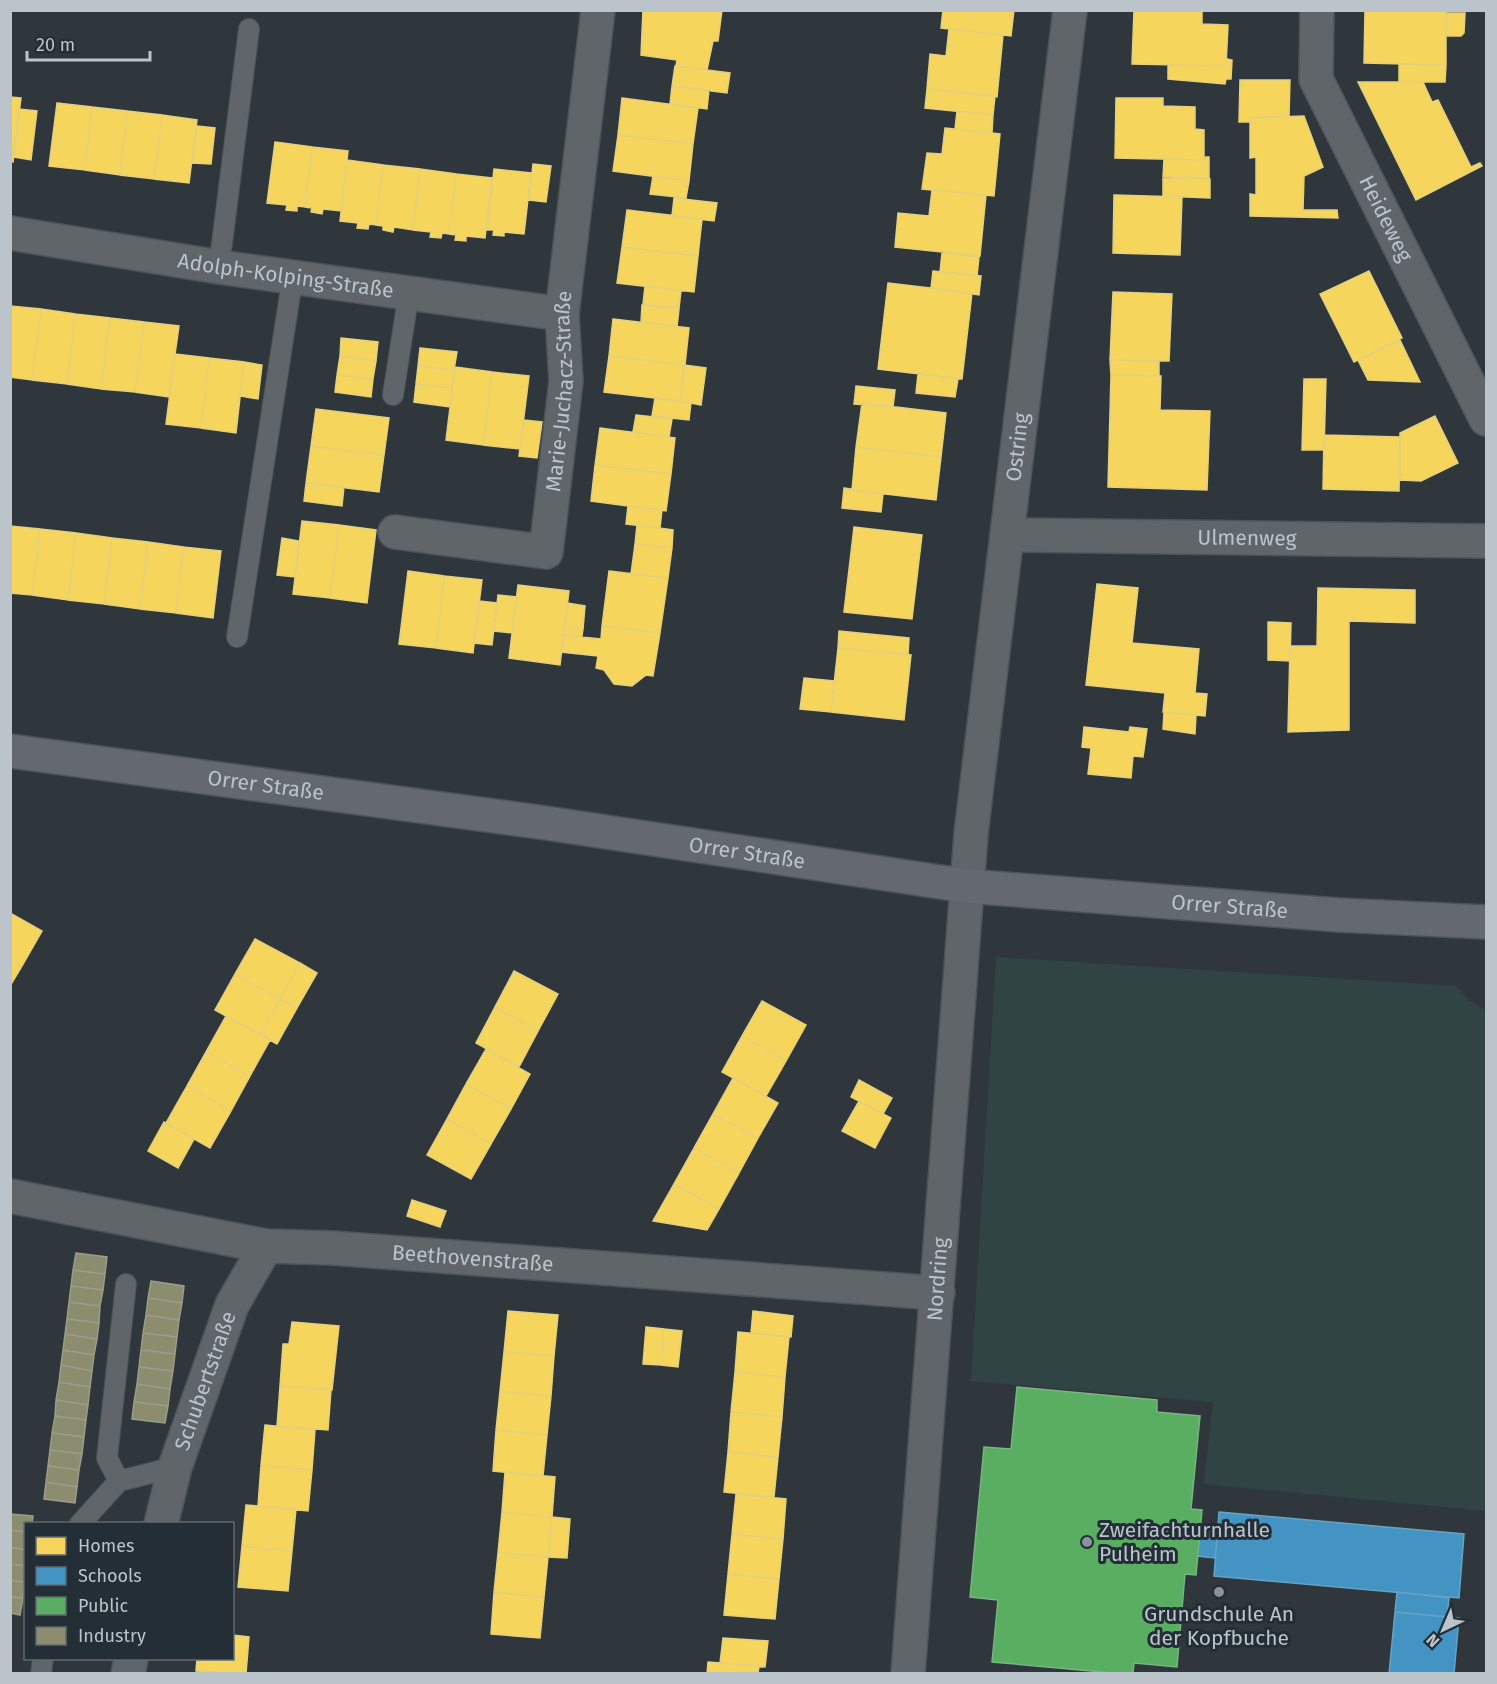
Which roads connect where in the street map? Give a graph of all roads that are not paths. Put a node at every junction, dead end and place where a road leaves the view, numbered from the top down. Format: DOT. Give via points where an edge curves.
graph roads {
  1 [pos="598,10"];
  2 [pos="1070,10"];
  3 [pos="1317,10"];
  4 [pos="249,29"];
  5 [pos="10,233"];
  6 [pos="219,267"];
  7 [pos="293,275"];
  8 [pos="409,292"];
  9 [pos="562,314"];
  10 [pos="393,395"];
  11 [pos="1486,419"];
  12 [pos="395,532"];
  13 [pos="1007,535"];
  14 [pos="1486,541"];
  15 [pos="237,638"];
  16 [pos="10,751"];
  17 [pos="967,886"];
  18 [pos="1486,922"];
  19 [pos="10,1196"];
  20 [pos="266,1246"];
  21 [pos="126,1284"];
  22 [pos="938,1293"];
  23 [pos="175,1467"];
  24 [pos="119,1481"];
  25 [pos="82,1522"];
  26 [pos="161,1522"];
  27 [pos="908,1674"];
  1 -- 9 [label="street, Marie-Juchacz-Straße"];
  2 -- 13 [label="street, Ostring"];
  3 -- 11 [label="street, Heideweg" via="1316,79"];
  4 -- 6 [label="lane"];
  5 -- 6 [label="street, Adolph-Kolping-Straße"];
  6 -- 7 [label="street, Adolph-Kolping-Straße"];
  7 -- 8 [label="street, Adolph-Kolping-Straße"];
  7 -- 15 [label="lane"];
  8 -- 9 [label="street, Adolph-Kolping-Straße"];
  8 -- 10 [label="lane"];
  9 -- 12 [label="street, Marie-Juchacz-Straße" via="566,381 546,552"];
  13 -- 14 [label="street, Ulmenweg"];
  13 -- 17 [label="street, Ostring"];
  16 -- 17 [label="street, Orrer Straße" via="535,822"];
  17 -- 18 [label="street, Orrer Straße" via="1338,915"];
  17 -- 22 [label="street, Nordring"];
  19 -- 20 [label="street, Beethovenstraße"];
  20 -- 22 [label="street, Beethovenstraße"];
  20 -- 23 [label="street, Schubertstraße" via="232,1305"];
  21 -- 24 [label="lane" via="107,1458"];
  22 -- 27 [label="street, Nordring"];
  23 -- 24 [label="lane"];
  23 -- 26 [label="street, Schubertstraße"];
  24 -- 25 [label="lane"];
}
